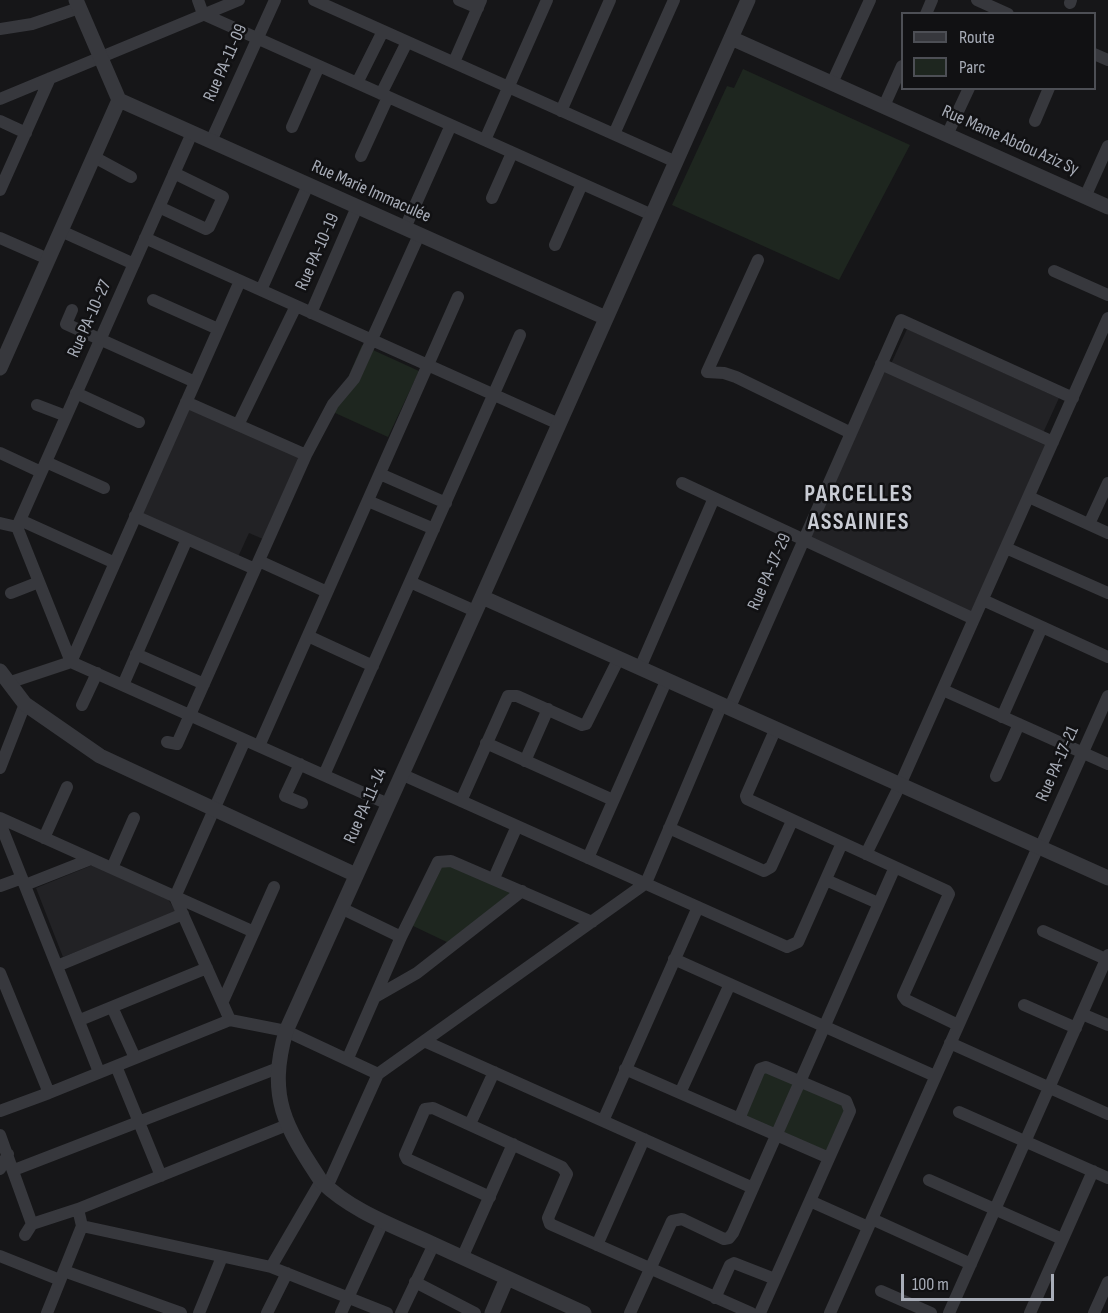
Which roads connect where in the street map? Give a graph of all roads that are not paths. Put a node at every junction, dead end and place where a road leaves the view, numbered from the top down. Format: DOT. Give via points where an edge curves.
graph roads {
  1 [pos="198,0"];
  2 [pos="239,0"];
  3 [pos="275,0"];
  4 [pos="314,0"];
  5 [pos="459,0"];
  6 [pos="547,0"];
  7 [pos="610,0"];
  8 [pos="674,0"];
  9 [pos="748,0"];
  10 [pos="870,0"];
  11 [pos="977,0"];
  12 [pos="78,4"];
  13 [pos="479,4"];
  14 [pos="1005,12"];
  15 [pos="203,14"];
  16 [pos="0,30"];
  17 [pos="383,31"];
  18 [pos="731,38"];
  19 [pos="258,39"];
  20 [pos="407,42"];
  21 [pos="100,56"];
  22 [pos="454,63"];
  23 [pos="319,66"];
  24 [pos="901,70"];
  25 [pos="50,78"];
  26 [pos="357,83"];
  27 [pos="832,83"];
  28 [pos="508,87"];
  29 [pos="968,90"];
  30 [pos="1048,90"];
  31 [pos="385,95"];
  32 [pos="0,99"];
  33 [pos="119,100"];
  34 [pos="884,106"];
  35 [pos="561,111"];
  36 [pos="0,121"];
  37 [pos="1035,121"];
  38 [pos="451,125"];
  39 [pos="292,127"];
  40 [pos="26,133"];
  41 [pos="192,133"];
  42 [pos="614,134"];
  43 [pos="947,135"];
  44 [pos="485,140"];
  45 [pos="210,141"];
  46 [pos="1108,146"];
  47 [pos="512,153"];
  48 [pos="361,156"];
  49 [pos="94,157"];
  50 [pos="676,162"];
  51 [pos="174,174"];
  52 [pos="131,177"];
  53 [pos="582,184"];
  54 [pos="308,185"];
  55 [pos="0,190"];
  56 [pos="1085,197"];
  57 [pos="492,198"];
  58 [pos="159,207"];
  59 [pos="357,207"];
  60 [pos="1108,207"];
  61 [pos="652,215"];
  62 [pos="61,231"];
  63 [pos="412,231"];
  64 [pos="0,238"];
  65 [pos="145,238"];
  66 [pos="555,245"];
  67 [pos="48,259"];
  68 [pos="758,260"];
  69 [pos="134,264"];
  70 [pos="1054,271"];
  71 [pos="240,281"];
  72 [pos="261,290"];
  73 [pos="1108,295"];
  74 [pos="458,297"];
  75 [pos="153,300"];
  76 [pos="297,306"];
  77 [pos="72,310"];
  78 [pos="311,313"];
  79 [pos="606,318"];
  80 [pos="1108,318"];
  81 [pos="219,329"];
  82 [pos="520,335"];
  83 [pos="100,339"];
  84 [pos="373,340"];
  85 [pos="881,364"];
  86 [pos="428,365"];
  87 [pos="0,368"];
  88 [pos="195,382"];
  89 [pos="76,393"];
  90 [pos="494,394"];
  91 [pos="1073,398"];
  92 [pos="186,402"];
  93 [pos="37,405"];
  94 [pos="66,416"];
  95 [pos="139,422"];
  96 [pos="559,424"];
  97 [pos="238,425"];
  98 [pos="851,433"];
  99 [pos="1053,442"];
  100 [pos="0,453"];
  101 [pos="306,455"];
  102 [pos="43,467"];
  103 [pos="380,474"];
  104 [pos="682,483"];
  105 [pos="1108,483"];
  106 [pos="104,488"];
  107 [pos="1029,497"];
  108 [pos="714,498"];
  109 [pos="368,501"];
  110 [pos="446,502"];
  111 [pos="135,516"];
  112 [pos="0,523"];
  113 [pos="19,523"];
  114 [pos="1089,524"];
  115 [pos="434,529"];
  116 [pos="1108,532"];
  117 [pos="187,539"];
  118 [pos="804,540"];
  119 [pos="1006,548"];
  120 [pos="114,563"];
  121 [pos="257,565"];
  122 [pos="39,582"];
  123 [pos="410,582"];
  124 [pos="327,592"];
  125 [pos="11,593"];
  126 [pos="1108,593"];
  127 [pos="482,597"];
  128 [pos="983,600"];
  129 [pos="475,611"];
  130 [pos="974,619"];
  131 [pos="1042,627"];
  132 [pos="308,636"];
  133 [pos="136,654"];
  134 [pos="1108,657"];
  135 [pos="619,658"];
  136 [pos="70,662"];
  137 [pos="373,666"];
  138 [pos="640,668"];
  139 [pos="97,673"];
  140 [pos="4,677"];
  141 [pos="667,680"];
  142 [pos="204,684"];
  143 [pos="123,685"];
  144 [pos="943,690"];
  145 [pos="1108,696"];
  146 [pos="25,704"];
  147 [pos="82,705"];
  148 [pos="726,706"];
  149 [pos="548,709"];
  150 [pos="190,715"];
  151 [pos="1002,717"];
  152 [pos="1019,724"];
  153 [pos="776,729"];
  154 [pos="245,740"];
  155 [pos="167,742"];
  156 [pos="486,743"];
  157 [pos="259,746"];
  158 [pos="1083,753"];
  159 [pos="525,761"];
  160 [pos="300,764"];
  161 [pos="1108,764"];
  162 [pos="0,768"];
  163 [pos="401,774"];
  164 [pos="324,775"];
  165 [pos="996,776"];
  166 [pos="900,785"];
  167 [pos="67,787"];
  168 [pos="613,800"];
  169 [pos="460,801"];
  170 [pos="302,803"];
  171 [pos="388,804"];
  172 [pos="214,810"];
  173 [pos="134,818"];
  174 [pos="0,820"];
  175 [pos="792,821"];
  176 [pos="518,826"];
  177 [pos="669,828"];
  178 [pos="44,838"];
  179 [pos="842,843"];
  180 [pos="1039,847"];
  181 [pos="866,854"];
  182 [pos="588,858"];
  183 [pos="91,859"];
  184 [pos="895,867"];
  185 [pos="112,868"];
  186 [pos="356,875"];
  187 [pos="1108,878"];
  188 [pos="494,879"];
  189 [pos="826,880"];
  190 [pos="23,881"];
  191 [pos="646,884"];
  192 [pos="0,886"];
  193 [pos="274,887"];
  194 [pos="522,891"];
  195 [pos="175,897"];
  196 [pos="878,903"];
  197 [pos="698,907"];
  198 [pos="341,908"];
  199 [pos="183,914"];
  200 [pos="592,922"];
  201 [pos="1044,931"];
  202 [pos="254,932"];
  203 [pos="402,937"];
  204 [pos="1107,958"];
  205 [pos="674,959"];
  206 [pos="57,966"];
  207 [pos="207,968"];
  208 [pos="0,973"];
  209 [pos="730,984"];
  210 [pos="375,997"];
  211 [pos="223,1002"];
  212 [pos="1024,1005"];
  213 [pos="112,1007"];
  214 [pos="1082,1014"];
  215 [pos="80,1020"];
  216 [pos="230,1020"];
  217 [pos="958,1025"];
  218 [pos="1108,1025"];
  219 [pos="824,1026"];
  220 [pos="1076,1028"];
  221 [pos="286,1031"];
  222 [pos="424,1041"];
  223 [pos="950,1043"];
  224 [pos="135,1058"];
  225 [pos="348,1058"];
  226 [pos="116,1066"];
  227 [pos="278,1068"];
  228 [pos="625,1070"];
  229 [pos="99,1072"];
  230 [pos="494,1072"];
  231 [pos="378,1074"];
  232 [pos="935,1076"];
  233 [pos="799,1082"];
  234 [pos="1049,1088"];
  235 [pos="49,1093"];
  236 [pos="680,1093"];
  237 [pos="0,1111"];
  238 [pos="959,1112"];
  239 [pos="1108,1114"];
  240 [pos="740,1119"];
  241 [pos="139,1121"];
  242 [pos="603,1121"];
  243 [pos="470,1124"];
  244 [pos="286,1125"];
  245 [pos="0,1135"];
  246 [pos="777,1135"];
  247 [pos="644,1140"];
  248 [pos="1026,1141"];
  249 [pos="513,1144"];
  250 [pos="8,1154"];
  251 [pos="829,1158"];
  252 [pos="0,1169"];
  253 [pos="14,1170"];
  254 [pos="1093,1171"];
  255 [pos="161,1176"];
  256 [pos="1108,1178"];
  257 [pos="929,1180"];
  258 [pos="324,1184"];
  259 [pos="753,1188"];
  260 [pos="490,1197"];
  261 [pos="810,1201"];
  262 [pos="78,1209"];
  263 [pos="995,1209"];
  264 [pos="383,1221"];
  265 [pos="870,1223"];
  266 [pos="32,1224"];
  267 [pos="82,1226"];
  268 [pos="25,1235"];
  269 [pos="1062,1239"];
  270 [pos="434,1244"];
  271 [pos="597,1245"];
  272 [pos="0,1256"];
  273 [pos="222,1257"];
  274 [pos="462,1258"];
  275 [pos="971,1264"];
  276 [pos="271,1267"];
  277 [pos="650,1269"];
  278 [pos="287,1273"];
  279 [pos="62,1276"];
  280 [pos="507,1278"];
  281 [pos="775,1279"];
  282 [pos="415,1282"];
  283 [pos="1108,1282"];
  284 [pos="881,1291"];
  285 [pos="348,1298"];
  286 [pos="715,1298"];
  287 [pos="47,1313"];
  288 [pos="181,1313"];
  289 [pos="199,1313"];
  290 [pos="267,1313"];
  291 [pos="341,1313"];
  292 [pos="387,1313"];
  293 [pos="401,1313"];
  294 [pos="475,1313"];
  295 [pos="492,1313"];
  296 [pos="584,1313"];
  297 [pos="630,1313"];
  298 [pos="751,1313"];
  299 [pos="760,1313"];
  300 [pos="830,1313"];
  301 [pos="931,1313"];
  302 [pos="949,1313"];
  303 [pos="1030,1313"];
  304 [pos="1094,1313"];
  1 -- 15 [label="street"];
  2 -- 15 [label="street"];
  3 -- 19 [label="street, Rue PA-11-09"];
  4 -- 17 [label="street"];
  5 -- 13 [label="street"];
  6 -- 28 [label="street"];
  7 -- 35 [label="street"];
  8 -- 42 [label="street"];
  9 -- 18 [label="street, Rue PA-11-14"];
  10 -- 27 [label="street"];
  11 -- 14 [label="street"];
  12 -- 16 [label="street" via="32,24"];
  12 -- 21 [label="street"];
  13 -- 22 [label="street"];
  15 -- 19 [label="street"];
  15 -- 21 [label="street"];
  17 -- 20 [label="street"];
  17 -- 26 [label="street"];
  18 -- 27 [label="street, Rue Mame Abdou Aziz Sy"];
  18 -- 50 [label="street, Rue PA-11-14"];
  19 -- 23 [label="street"];
  19 -- 45 [label="street, Rue PA-11-09"];
  20 -- 22 [label="street"];
  20 -- 31 [label="street"];
  21 -- 25 [label="street"];
  21 -- 33 [label="street"];
  22 -- 28 [label="street"];
  23 -- 26 [label="street"];
  23 -- 39 [label="street"];
  24 -- 34 [label="street"];
  25 -- 32 [label="street"];
  25 -- 40 [label="street"];
  26 -- 31 [label="street"];
  27 -- 34 [label="street, Rue Mame Abdou Aziz Sy"];
  28 -- 35 [label="street"];
  28 -- 44 [label="street"];
  29 -- 43 [label="street"];
  30 -- 37 [label="street"];
  31 -- 38 [label="street"];
  31 -- 48 [label="street"];
  33 -- 41 [label="street, Rue Marie Immaculée"];
  33 -- 49 [label="street"];
  34 -- 43 [label="street, Rue Mame Abdou Aziz Sy"];
  35 -- 42 [label="street"];
  36 -- 40 [label="street"];
  38 -- 44 [label="street"];
  38 -- 63 [label="street"];
  40 -- 55 [label="street"];
  41 -- 45 [label="street, Rue Marie Immaculée"];
  41 -- 51 [label="street, Rue PA-10-27"];
  42 -- 50 [label="street"];
  43 -- 56 [label="street, Rue Mame Abdou Aziz Sy"];
  44 -- 47 [label="street"];
  45 -- 54 [label="street, Rue Marie Immaculée"];
  46 -- 56 [label="street"];
  47 -- 53 [label="street"];
  47 -- 57 [label="street"];
  49 -- 52 [label="street"];
  49 -- 62 [label="street"];
  50 -- 61 [label="street, Rue PA-11-14"];
  51 -- 58 [label="street, Rue PA-10-27"];
  51 -- 58 [label="street" via="223,197 206,229"];
  53 -- 61 [label="street"];
  53 -- 66 [label="street"];
  54 -- 59 [label="street, Rue Marie Immaculée"];
  54 -- 72 [label="street"];
  56 -- 60 [label="street, Rue Mame Abdou Aziz Sy"];
  58 -- 65 [label="street, Rue PA-10-27"];
  59 -- 63 [label="street, Rue Marie Immaculée"];
  59 -- 78 [label="street, Rue PA-10-19"];
  61 -- 79 [label="street, Rue PA-11-14"];
  62 -- 67 [label="street"];
  62 -- 69 [label="street"];
  63 -- 79 [label="street, Rue Marie Immaculée"];
  63 -- 84 [label="street"];
  64 -- 67 [label="street"];
  65 -- 69 [label="street, Rue PA-10-27"];
  65 -- 71 [label="street"];
  67 -- 87 [label="street"];
  68 -- 98 [label="street" via="707,372 736,377"];
  69 -- 83 [label="street, Rue PA-10-27"];
  70 -- 73 [label="street"];
  71 -- 72 [label="street"];
  71 -- 81 [label="street"];
  72 -- 76 [label="street"];
  74 -- 86 [label="street"];
  75 -- 81 [label="street"];
  76 -- 78 [label="street"];
  76 -- 97 [label="street"];
  77 -- 83 [label="street" via="66,324"];
  78 -- 84 [label="street"];
  79 -- 96 [label="street, Rue PA-11-14"];
  80 -- 91 [label="street"];
  81 -- 88 [label="street"];
  82 -- 90 [label="street"];
  83 -- 88 [label="street"];
  83 -- 89 [label="street, Rue PA-10-27"];
  84 -- 86 [label="street"];
  84 -- 101 [label="street" via="354,379 329,412"];
  85 -- 91 [label="street, Rue PA-17-29" via="901,320"];
  85 -- 98 [label="street, Rue PA-17-29"];
  85 -- 99 [label="street"];
  86 -- 90 [label="street"];
  86 -- 103 [label="street"];
  88 -- 92 [label="street"];
  89 -- 94 [label="street, Rue PA-10-27"];
  89 -- 95 [label="street"];
  90 -- 96 [label="street"];
  90 -- 110 [label="street"];
  91 -- 99 [label="street"];
  92 -- 97 [label="street"];
  92 -- 111 [label="street"];
  93 -- 94 [label="street"];
  94 -- 102 [label="street, Rue PA-10-27"];
  96 -- 127 [label="street, Rue PA-11-14"];
  97 -- 101 [label="street"];
  98 -- 118 [label="street, Rue PA-17-29"];
  99 -- 107 [label="street"];
  100 -- 102 [label="street"];
  101 -- 121 [label="street"];
  102 -- 106 [label="street"];
  102 -- 113 [label="street, Rue PA-10-27"];
  103 -- 109 [label="street"];
  103 -- 110 [label="street"];
  104 -- 108 [label="street"];
  105 -- 114 [label="street"];
  107 -- 114 [label="street"];
  107 -- 119 [label="street"];
  108 -- 118 [label="street"];
  108 -- 138 [label="street"];
  109 -- 115 [label="street"];
  109 -- 124 [label="street"];
  110 -- 115 [label="street"];
  111 -- 117 [label="street"];
  111 -- 120 [label="street"];
  112 -- 113 [label="street"];
  113 -- 120 [label="street"];
  113 -- 122 [label="street"];
  114 -- 116 [label="street"];
  115 -- 123 [label="street"];
  117 -- 121 [label="street"];
  117 -- 133 [label="street"];
  118 -- 130 [label="street"];
  118 -- 148 [label="street, Rue PA-17-29"];
  119 -- 126 [label="street"];
  119 -- 128 [label="street"];
  120 -- 136 [label="street"];
  121 -- 124 [label="street"];
  121 -- 142 [label="street"];
  122 -- 125 [label="street"];
  122 -- 136 [label="street"];
  123 -- 129 [label="street"];
  123 -- 137 [label="street"];
  124 -- 132 [label="street"];
  127 -- 129 [label="street, Rue PA-11-14"];
  127 -- 135 [label="street"];
  128 -- 130 [label="street"];
  128 -- 131 [label="street"];
  129 -- 163 [label="street, Rue PA-11-14"];
  130 -- 144 [label="street"];
  131 -- 134 [label="street"];
  131 -- 151 [label="street"];
  132 -- 137 [label="street"];
  132 -- 157 [label="street"];
  133 -- 142 [label="street"];
  133 -- 143 [label="street"];
  135 -- 138 [label="street"];
  135 -- 149 [label="street" via="586,724"];
  136 -- 139 [label="street"];
  136 -- 140 [label="street"];
  137 -- 164 [label="street"];
  138 -- 141 [label="street"];
  139 -- 143 [label="street"];
  139 -- 147 [label="street"];
  140 -- 146 [label="street"];
  141 -- 148 [label="street"];
  141 -- 168 [label="street"];
  142 -- 150 [label="street"];
  143 -- 150 [label="street"];
  144 -- 151 [label="street"];
  144 -- 166 [label="street"];
  145 -- 158 [label="street, Rue PA-17-21"];
  146 -- 162 [label="street"];
  146 -- 172 [label="street" via="100,756"];
  148 -- 153 [label="street"];
  148 -- 177 [label="street, Rue PA-17-29"];
  149 -- 156 [label="street" via="508,696"];
  149 -- 159 [label="street"];
  150 -- 154 [label="street"];
  150 -- 155 [label="street" via="177,744"];
  151 -- 152 [label="street"];
  152 -- 158 [label="street"];
  152 -- 165 [label="street"];
  153 -- 166 [label="street"];
  153 -- 175 [label="street" via="746,796 749,802"];
  154 -- 157 [label="street"];
  154 -- 172 [label="street"];
  156 -- 159 [label="street"];
  156 -- 169 [label="street"];
  157 -- 160 [label="street"];
  158 -- 161 [label="street"];
  158 -- 180 [label="street, Rue PA-17-21"];
  159 -- 168 [label="street"];
  160 -- 164 [label="street"];
  160 -- 170 [label="street" via="285,796"];
  163 -- 169 [label="street"];
  163 -- 171 [label="street, Rue PA-11-14"];
  164 -- 171 [label="street"];
  166 -- 180 [label="street"];
  166 -- 181 [label="street"];
  167 -- 178 [label="street"];
  168 -- 182 [label="street"];
  169 -- 176 [label="street"];
  171 -- 186 [label="street, Rue PA-11-14"];
  172 -- 186 [label="street"];
  172 -- 195 [label="street"];
  173 -- 185 [label="street"];
  174 -- 178 [label="street"];
  174 -- 190 [label="street"];
  175 -- 177 [label="street" via="771,867 764,871"];
  175 -- 179 [label="street"];
  176 -- 182 [label="street"];
  176 -- 188 [label="street"];
  177 -- 191 [label="street, Rue PA-17-29"];
  178 -- 183 [label="street"];
  179 -- 181 [label="street"];
  179 -- 189 [label="street"];
  180 -- 187 [label="street"];
  180 -- 217 [label="street, Rue PA-17-21"];
  181 -- 184 [label="street"];
  182 -- 191 [label="street"];
  183 -- 185 [label="street"];
  183 -- 190 [label="street"];
  184 -- 196 [label="street"];
  184 -- 217 [label="street" via="949,894 904,998"];
  185 -- 195 [label="street"];
  186 -- 198 [label="street, Rue PA-11-14"];
  188 -- 194 [label="street"];
  188 -- 203 [label="street" via="451,861 438,862"];
  189 -- 196 [label="street"];
  189 -- 197 [label="street" via="793,946 787,947"];
  190 -- 192 [label="street"];
  190 -- 206 [label="street"];
  191 -- 197 [label="street"];
  191 -- 200 [label="street"];
  193 -- 202 [label="street"];
  194 -- 200 [label="street"];
  194 -- 210 [label="street" via="417,974"];
  195 -- 199 [label="street"];
  195 -- 202 [label="street"];
  196 -- 219 [label="street"];
  197 -- 205 [label="street"];
  198 -- 203 [label="street"];
  198 -- 221 [label="street, Rue PA-11-14"];
  199 -- 206 [label="street"];
  199 -- 207 [label="street"];
  200 -- 222 [label="street"];
  201 -- 204 [label="street"];
  202 -- 211 [label="street"];
  203 -- 210 [label="street"];
  204 -- 214 [label="street"];
  205 -- 209 [label="street"];
  205 -- 228 [label="street"];
  206 -- 215 [label="street"];
  207 -- 211 [label="street"];
  207 -- 213 [label="street"];
  208 -- 235 [label="street"];
  209 -- 219 [label="street"];
  209 -- 236 [label="street"];
  210 -- 225 [label="street"];
  211 -- 216 [label="street"];
  212 -- 220 [label="street"];
  213 -- 215 [label="street"];
  213 -- 224 [label="street"];
  214 -- 218 [label="street"];
  214 -- 220 [label="street"];
  215 -- 229 [label="street"];
  216 -- 221 [label="street"];
  216 -- 224 [label="street"];
  217 -- 223 [label="street, Rue PA-17-21"];
  219 -- 232 [label="street"];
  219 -- 233 [label="street"];
  220 -- 234 [label="street"];
  221 -- 225 [label="street"];
  221 -- 227 [label="street, Rue PA-11-14"];
  222 -- 230 [label="street"];
  222 -- 231 [label="street"];
  223 -- 232 [label="street, Rue PA-17-21"];
  223 -- 234 [label="street"];
  224 -- 226 [label="street"];
  225 -- 231 [label="street"];
  226 -- 229 [label="street"];
  226 -- 241 [label="street"];
  227 -- 241 [label="street"];
  227 -- 244 [label="street, Rue PA-11-14" via="278,1090"];
  228 -- 236 [label="street"];
  228 -- 242 [label="street"];
  229 -- 235 [label="street"];
  230 -- 242 [label="street"];
  230 -- 243 [label="street"];
  231 -- 258 [label="street"];
  232 -- 265 [label="street, Rue PA-17-21"];
  233 -- 240 [label="street" via="763,1067"];
  233 -- 246 [label="street"];
  233 -- 251 [label="street" via="846,1101 849,1106"];
  234 -- 239 [label="street"];
  234 -- 248 [label="street"];
  235 -- 237 [label="street"];
  236 -- 240 [label="street"];
  238 -- 248 [label="street"];
  240 -- 246 [label="street"];
  241 -- 253 [label="street"];
  241 -- 255 [label="street"];
  242 -- 247 [label="street"];
  243 -- 249 [label="street"];
  243 -- 260 [label="street" via="429,1107 405,1155 409,1161"];
  244 -- 255 [label="street"];
  244 -- 258 [label="street, Rue PA-11-14"];
  245 -- 250 [label="street"];
  246 -- 251 [label="street"];
  246 -- 259 [label="street"];
  247 -- 259 [label="street"];
  247 -- 271 [label="street"];
  248 -- 254 [label="street"];
  248 -- 263 [label="street"];
  249 -- 260 [label="street"];
  249 -- 271 [label="street" via="562,1167 567,1174 548,1218 550,1224"];
  250 -- 252 [label="street"];
  250 -- 253 [label="street"];
  251 -- 261 [label="street"];
  253 -- 266 [label="street"];
  254 -- 256 [label="street"];
  254 -- 269 [label="street"];
  255 -- 262 [label="street"];
  257 -- 263 [label="street"];
  258 -- 264 [label="street" via="348,1203"];
  258 -- 276 [label="street"];
  259 -- 277 [label="street" via="729,1238 682,1219 672,1221"];
  260 -- 274 [label="street"];
  261 -- 265 [label="street"];
  261 -- 281 [label="street"];
  262 -- 266 [label="street"];
  262 -- 267 [label="street"];
  263 -- 269 [label="street"];
  263 -- 275 [label="street"];
  264 -- 270 [label="street"];
  264 -- 285 [label="street"];
  265 -- 275 [label="street"];
  265 -- 300 [label="street, Rue PA-17-21"];
  266 -- 268 [label="street"];
  267 -- 273 [label="street"];
  267 -- 279 [label="street"];
  269 -- 303 [label="street"];
  270 -- 274 [label="street"];
  270 -- 282 [label="street"];
  271 -- 277 [label="street"];
  272 -- 279 [label="street"];
  273 -- 276 [label="street"];
  273 -- 289 [label="street"];
  274 -- 280 [label="street"];
  275 -- 302 [label="street"];
  276 -- 278 [label="street"];
  277 -- 286 [label="street"];
  277 -- 297 [label="street"];
  278 -- 285 [label="street"];
  278 -- 290 [label="street"];
  279 -- 287 [label="street"];
  279 -- 288 [label="street"];
  280 -- 295 [label="street"];
  280 -- 296 [label="street"];
  281 -- 286 [label="street" via="734,1263"];
  281 -- 299 [label="street"];
  282 -- 293 [label="street"];
  282 -- 294 [label="street"];
  283 -- 304 [label="street"];
  284 -- 301 [label="street"];
  285 -- 291 [label="street"];
  285 -- 292 [label="street"];
  286 -- 298 [label="street"];
}
